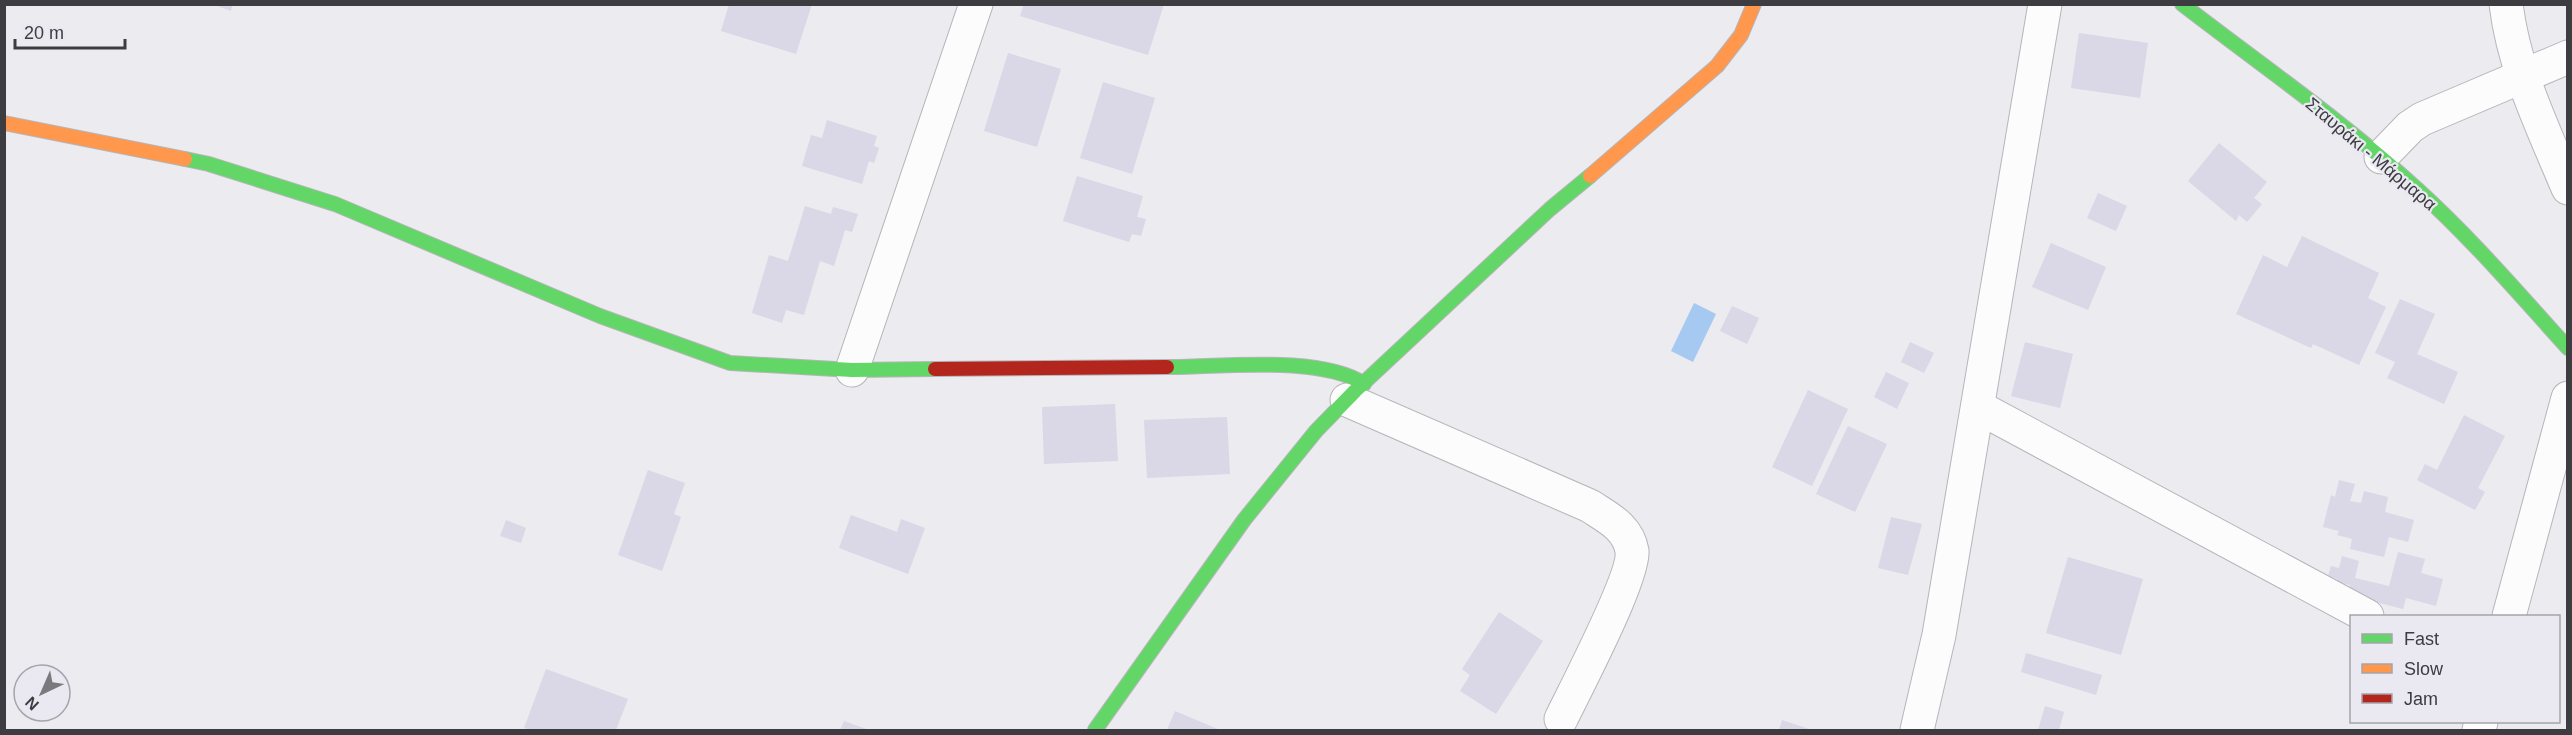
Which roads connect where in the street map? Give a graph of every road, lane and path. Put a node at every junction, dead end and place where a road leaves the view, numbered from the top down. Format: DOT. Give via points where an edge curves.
graph roads {
  1 [pos="976,4"];
  2 [pos="1754,4"];
  3 [pos="2045,4"];
  4 [pos="2182,4"];
  5 [pos="2506,4"];
  6 [pos="2568,57"];
  7 [pos="2522,77"];
  8 [pos="4,123"];
  9 [pos="2380,157"];
  10 [pos="2568,188"];
  11 [pos="2568,348"];
  12 [pos="852,370"];
  13 [pos="1355,392"];
  14 [pos="2568,398"];
  15 [pos="1978,407"];
  16 [pos="2365,615"];
  17 [pos="2509,615"];
  18 [pos="1561,719"];
  19 [pos="1095,730"];
  20 [pos="1917,730"];
  1 -- 12 [label="street"];
  2 -- 13 [label="street" via="1741,35 1717,66 1550,209"];
  3 -- 15 [label="street"];
  4 -- 9 [label="street, Σταυράκι - Μάρμαρα"];
  5 -- 7 [label="street" via="2511,42"];
  6 -- 7 [label="street"];
  7 -- 9 [label="street" via="2422,119"];
  7 -- 10 [label="street"];
  8 -- 12 [label="street" via="209,164 335,204 600,316 730,363"];
  9 -- 11 [label="street, Σταυράκι - Μάρμαρα" via="2419,190"];
  12 -- 13 [label="street" via="1316,367 1346,373"];
  13 -- 18 [label="street" via="1590,506 1621,526 1632,552 1626,580"];
  13 -- 19 [label="street" via="1290,461 1251,511"];
  14 -- 17 [label="street"];
  15 -- 16 [label="street"];
  15 -- 20 [label="street" via="1939,635"];
}
